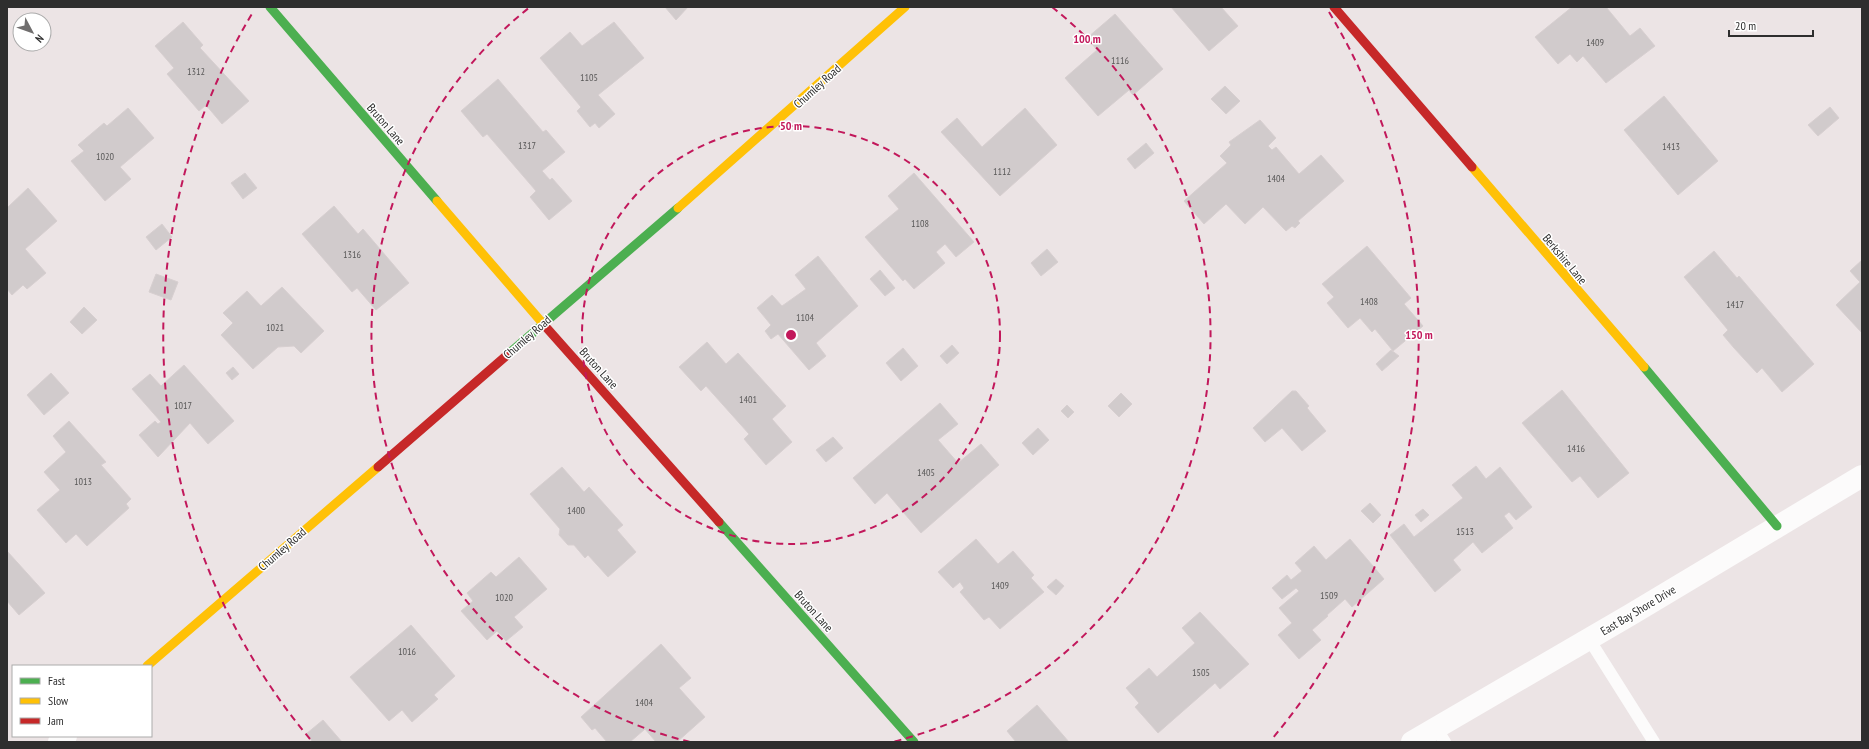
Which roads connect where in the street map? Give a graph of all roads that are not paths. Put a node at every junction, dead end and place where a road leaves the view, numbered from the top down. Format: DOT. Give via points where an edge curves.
graph roads {
  1 [pos="270,7"];
  2 [pos="906,7"];
  3 [pos="1334,7"];
  4 [pos="543,323"];
  5 [pos="1862,476"];
  6 [pos="1777,526"];
  7 [pos="1589,639"];
  8 [pos="148,665"];
  9 [pos="1441,735"];
  10 [pos="914,742"];
  11 [pos="1412,742"];
  12 [pos="1654,742"];
  1 -- 4 [label="street, Bruton Lane"];
  2 -- 4 [label="street, Chumley Road" via="752,144"];
  3 -- 6 [label="street, Berkshire Lane"];
  4 -- 8 [label="street, Chumley Road"];
  4 -- 10 [label="street, Bruton Lane"];
  5 -- 6 [label="street, East Bay Shore Drive"];
  6 -- 7 [label="street, East Bay Shore Drive"];
  7 -- 9 [label="street, East Bay Shore Drive"];
  7 -- 12 [label="lane"];
  9 -- 11 [label="street, East Bay Shore Drive"];
}
